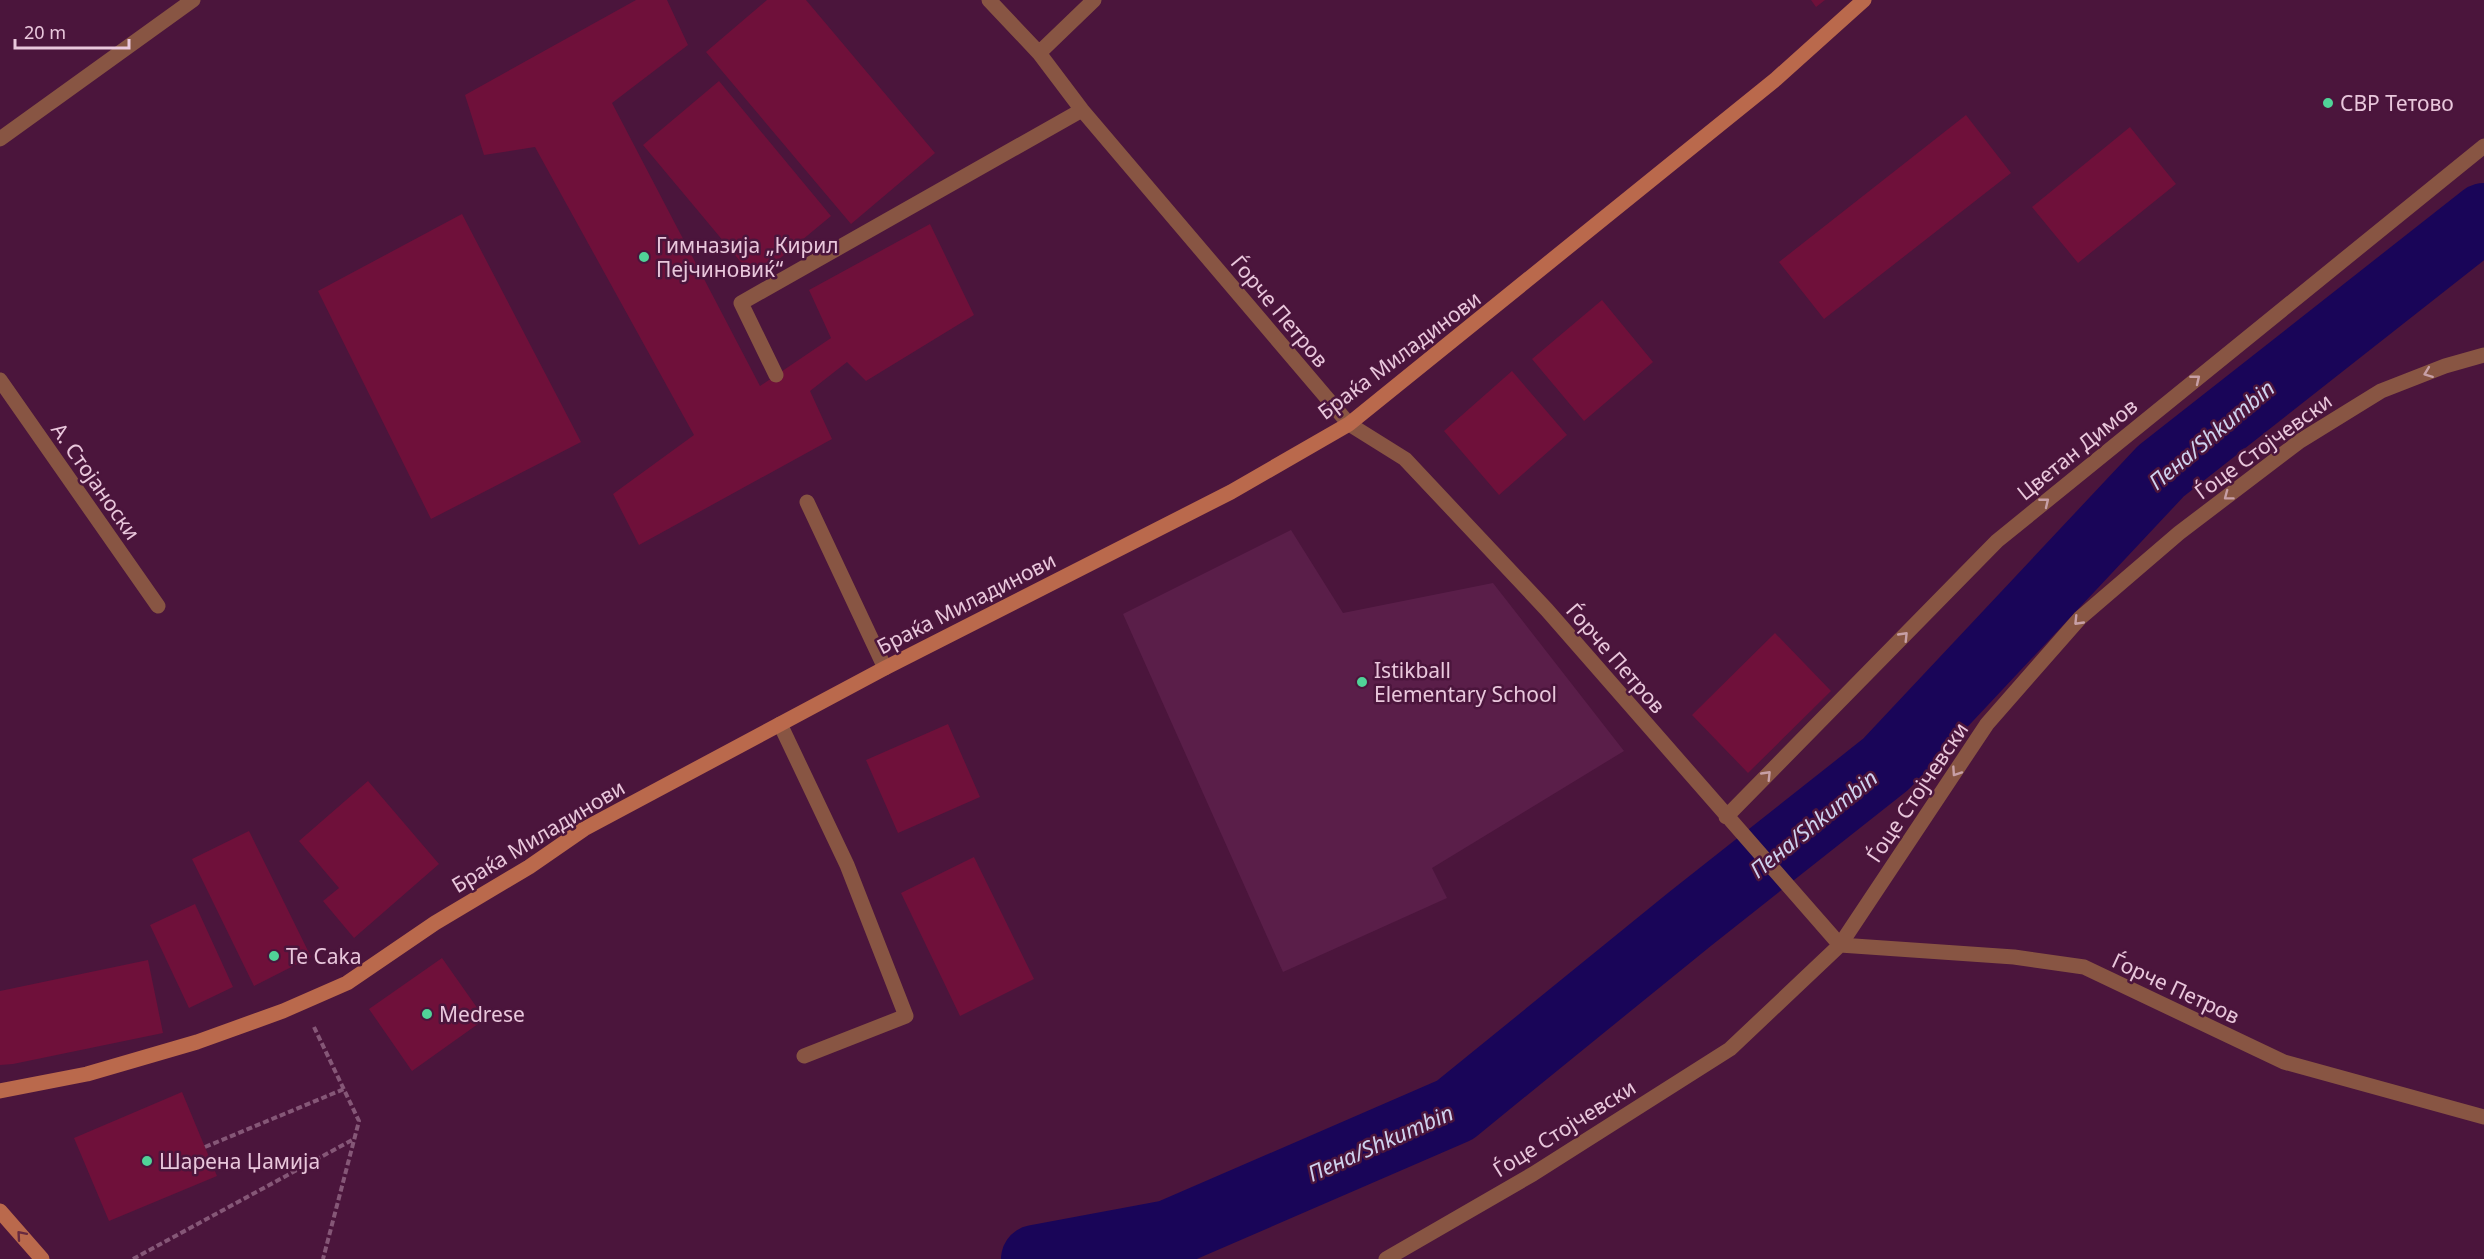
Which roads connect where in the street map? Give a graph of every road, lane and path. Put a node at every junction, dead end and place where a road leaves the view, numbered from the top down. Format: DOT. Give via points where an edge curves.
graph roads {
  1 [pos="194,0"];
  2 [pos="989,0"];
  3 [pos="1094,0"];
  4 [pos="1864,0"];
  5 [pos="1039,53"];
  6 [pos="1082,110"];
  7 [pos="0,139"];
  8 [pos="2484,146"];
  9 [pos="2484,355"];
  10 [pos="776,375"];
  11 [pos="0,380"];
  12 [pos="1349,424"];
  13 [pos="807,502"];
  14 [pos="158,606"];
  15 [pos="885,668"];
  16 [pos="780,724"];
  17 [pos="1726,817"];
  18 [pos="1840,945"];
  19 [pos="302,1002"];
  20 [pos="804,1056"];
  21 [pos="344,1089"];
  22 [pos="0,1091"];
  23 [pos="2484,1117"];
  24 [pos="355,1139"];
  25 [pos="205,1147"];
  26 [pos="0,1210"];
  27 [pos="42,1259"];
  28 [pos="133,1259"];
  29 [pos="324,1259"];
  30 [pos="1386,1259"];
  1 -- 7 [label="street"];
  2 -- 5 [label="street, Ѓорче Петров"];
  3 -- 5 [label="street"];
  4 -- 12 [label="street, Браќа Миладинови" via="1776,79"];
  5 -- 6 [label="street, Ѓорче Петров"];
  6 -- 10 [label="street" via="741,303"];
  6 -- 12 [label="street, Ѓорче Петров"];
  17 -- 8 [label="street, Цветан Димов, one-way" via="1997,541"];
  9 -- 18 [label="street, Ѓоце Стојчевски, one-way" via="2381,391 2300,441 2179,533 2080,618 1987,724"];
  11 -- 14 [label="street, А. Стојаноски"];
  12 -- 15 [label="street, Браќа Миладинови" via="1231,492"];
  12 -- 17 [label="street, Ѓорче Петров" via="1405,459 1546,610"];
  13 -- 15 [label="street"];
  15 -- 16 [label="street, Браќа Миладинови"];
  16 -- 19 [label="street, Браќа Миладинови" via="584,829 530,867 435,922 347,983"];
  16 -- 20 [label="street" via="847,865 906,1016"];
  17 -- 18 [label="street, Ѓорче Петров"];
  18 -- 23 [label="street, Ѓорче Петров" via="2014,957 2084,967 2284,1062"];
  18 -- 30 [label="street, Ѓоце Стојчевски" via="1730,1049 1533,1174"];
  19 -- 21 [label="path"];
  19 -- 22 [label="street, Браќа Миладинови" via="197,1042 87,1074"];
  21 -- 24 [label="path" via="359,1121"];
  21 -- 25 [label="path"];
  24 -- 28 [label="path"];
  24 -- 29 [label="path"];
  27 -- 26 [label="street, one-way"];
}
